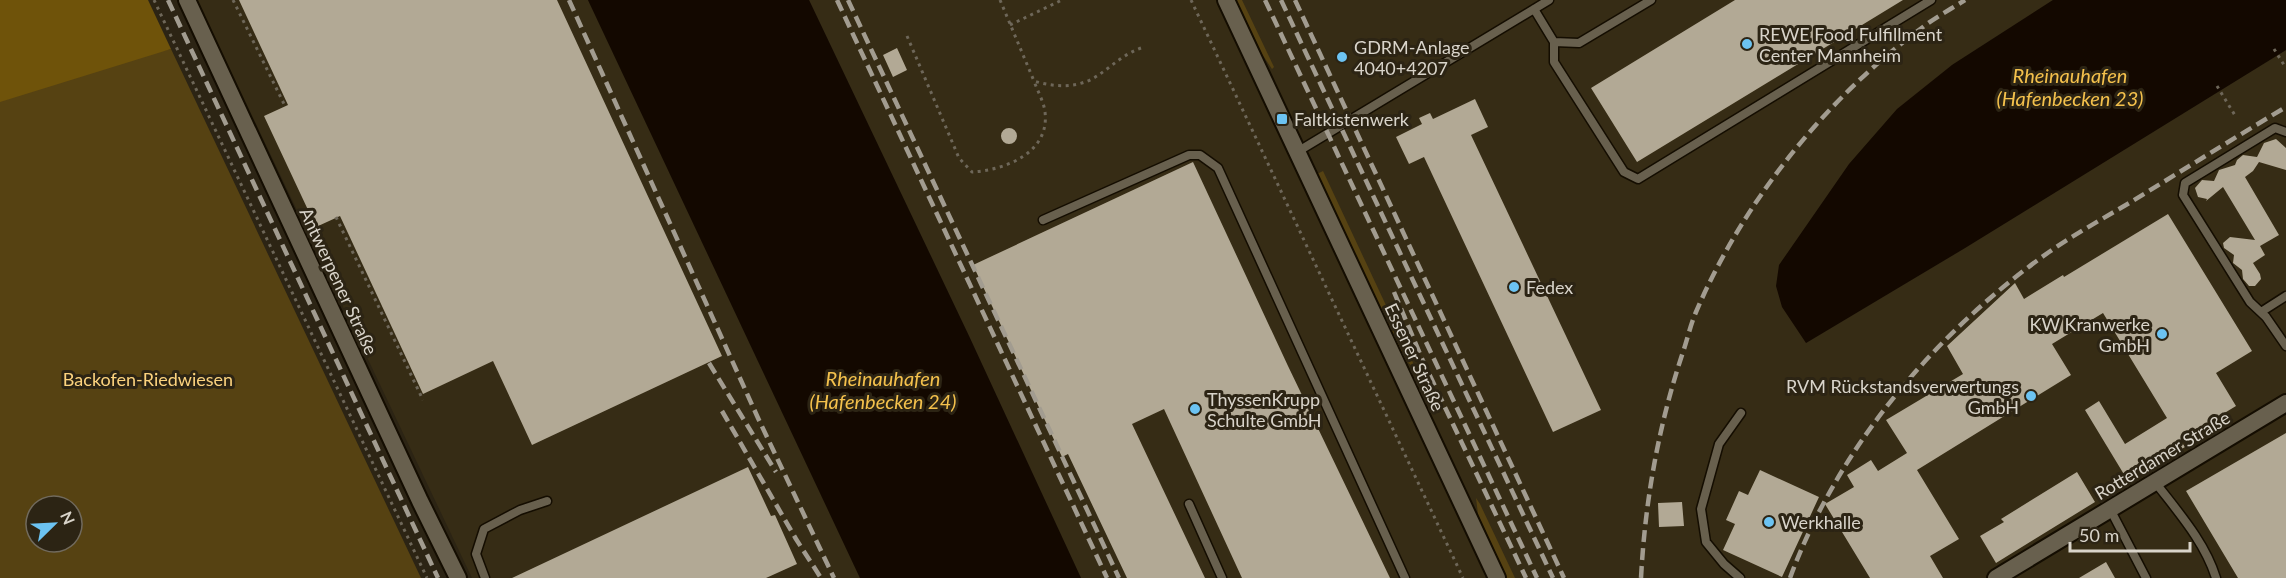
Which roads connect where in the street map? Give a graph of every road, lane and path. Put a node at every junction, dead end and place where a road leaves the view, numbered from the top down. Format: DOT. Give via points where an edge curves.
graph roads {
  1 [pos="154,0"];
  2 [pos="187,0"];
  3 [pos="233,0"];
  4 [pos="1000,0"];
  5 [pos="1062,0"];
  6 [pos="1191,0"];
  7 [pos="1226,0"];
  8 [pos="1549,0"];
  9 [pos="1651,0"];
  10 [pos="1931,0"];
  11 [pos="1534,9"];
  12 [pos="1010,25"];
  13 [pos="907,36"];
  14 [pos="1554,42"];
  15 [pos="1141,48"];
  16 [pos="2274,49"];
  17 [pos="2286,68"];
  18 [pos="1034,81"];
  19 [pos="2217,86"];
  20 [pos="285,106"];
  21 [pos="2236,117"];
  22 [pos="2286,132"];
  23 [pos="1298,152"];
  24 [pos="336,217"];
  25 [pos="1043,220"];
  26 [pos="2286,296"];
  27 [pos="2261,312"];
  28 [pos="2286,346"];
  29 [pos="423,400"];
  30 [pos="2286,403"];
  31 [pos="1741,413"];
  32 [pos="2155,482"];
  33 [pos="547,501"];
  34 [pos="1189,504"];
  35 [pos="2110,509"];
  36 [pos="426,578"];
  37 [pos="458,578"];
  38 [pos="485,578"];
  39 [pos="1222,578"];
  40 [pos="1405,578"];
  41 [pos="1463,578"];
  42 [pos="1497,578"];
  43 [pos="1740,578"];
  44 [pos="1996,578"];
  45 [pos="2146,578"];
  46 [pos="2216,578"];
  1 -- 36 [label="path"];
  2 -- 37 [label="street, Antwerpener Straße"];
  3 -- 20 [label="path"];
  4 -- 12 [label="path"];
  5 -- 12 [label="path"];
  6 -- 41 [label="path"];
  7 -- 23 [label="street, Essener Straße"];
  8 -- 11 [label="lane"];
  9 -- 14 [label="lane" via="1579,44"];
  10 -- 14 [label="lane" via="1638,179 1624,172 1554,62"];
  11 -- 14 [label="lane"];
  11 -- 23 [label="lane"];
  12 -- 18 [label="path"];
  13 -- 18 [label="path" via="959,158 972,172 994,171 1033,151 1043,134 1045,111"];
  15 -- 18 [label="path" via="1127,53 1086,82 1053,86"];
  16 -- 17 [label="path"];
  19 -- 21 [label="path"];
  22 -- 27 [label="lane" via="2275,128 2185,183 2183,195 2250,302"];
  23 -- 42 [label="street, Essener Straße"];
  24 -- 29 [label="path"];
  25 -- 40 [label="lane" via="1189,155 1200,155 1218,168"];
  26 -- 27 [label="lane"];
  27 -- 28 [label="lane"];
  30 -- 32 [label="street, Rotterdamer Straße"];
  31 -- 43 [label="lane" via="1719,444 1701,509 1706,542"];
  32 -- 35 [label="street, Rotterdamer Straße"];
  32 -- 46 [label="lane" via="2205,550"];
  33 -- 38 [label="lane" via="484,529 476,554"];
  34 -- 39 [label="lane"];
  35 -- 44 [label="street, Rotterdamer Straße"];
  35 -- 45 [label="lane"];
}
